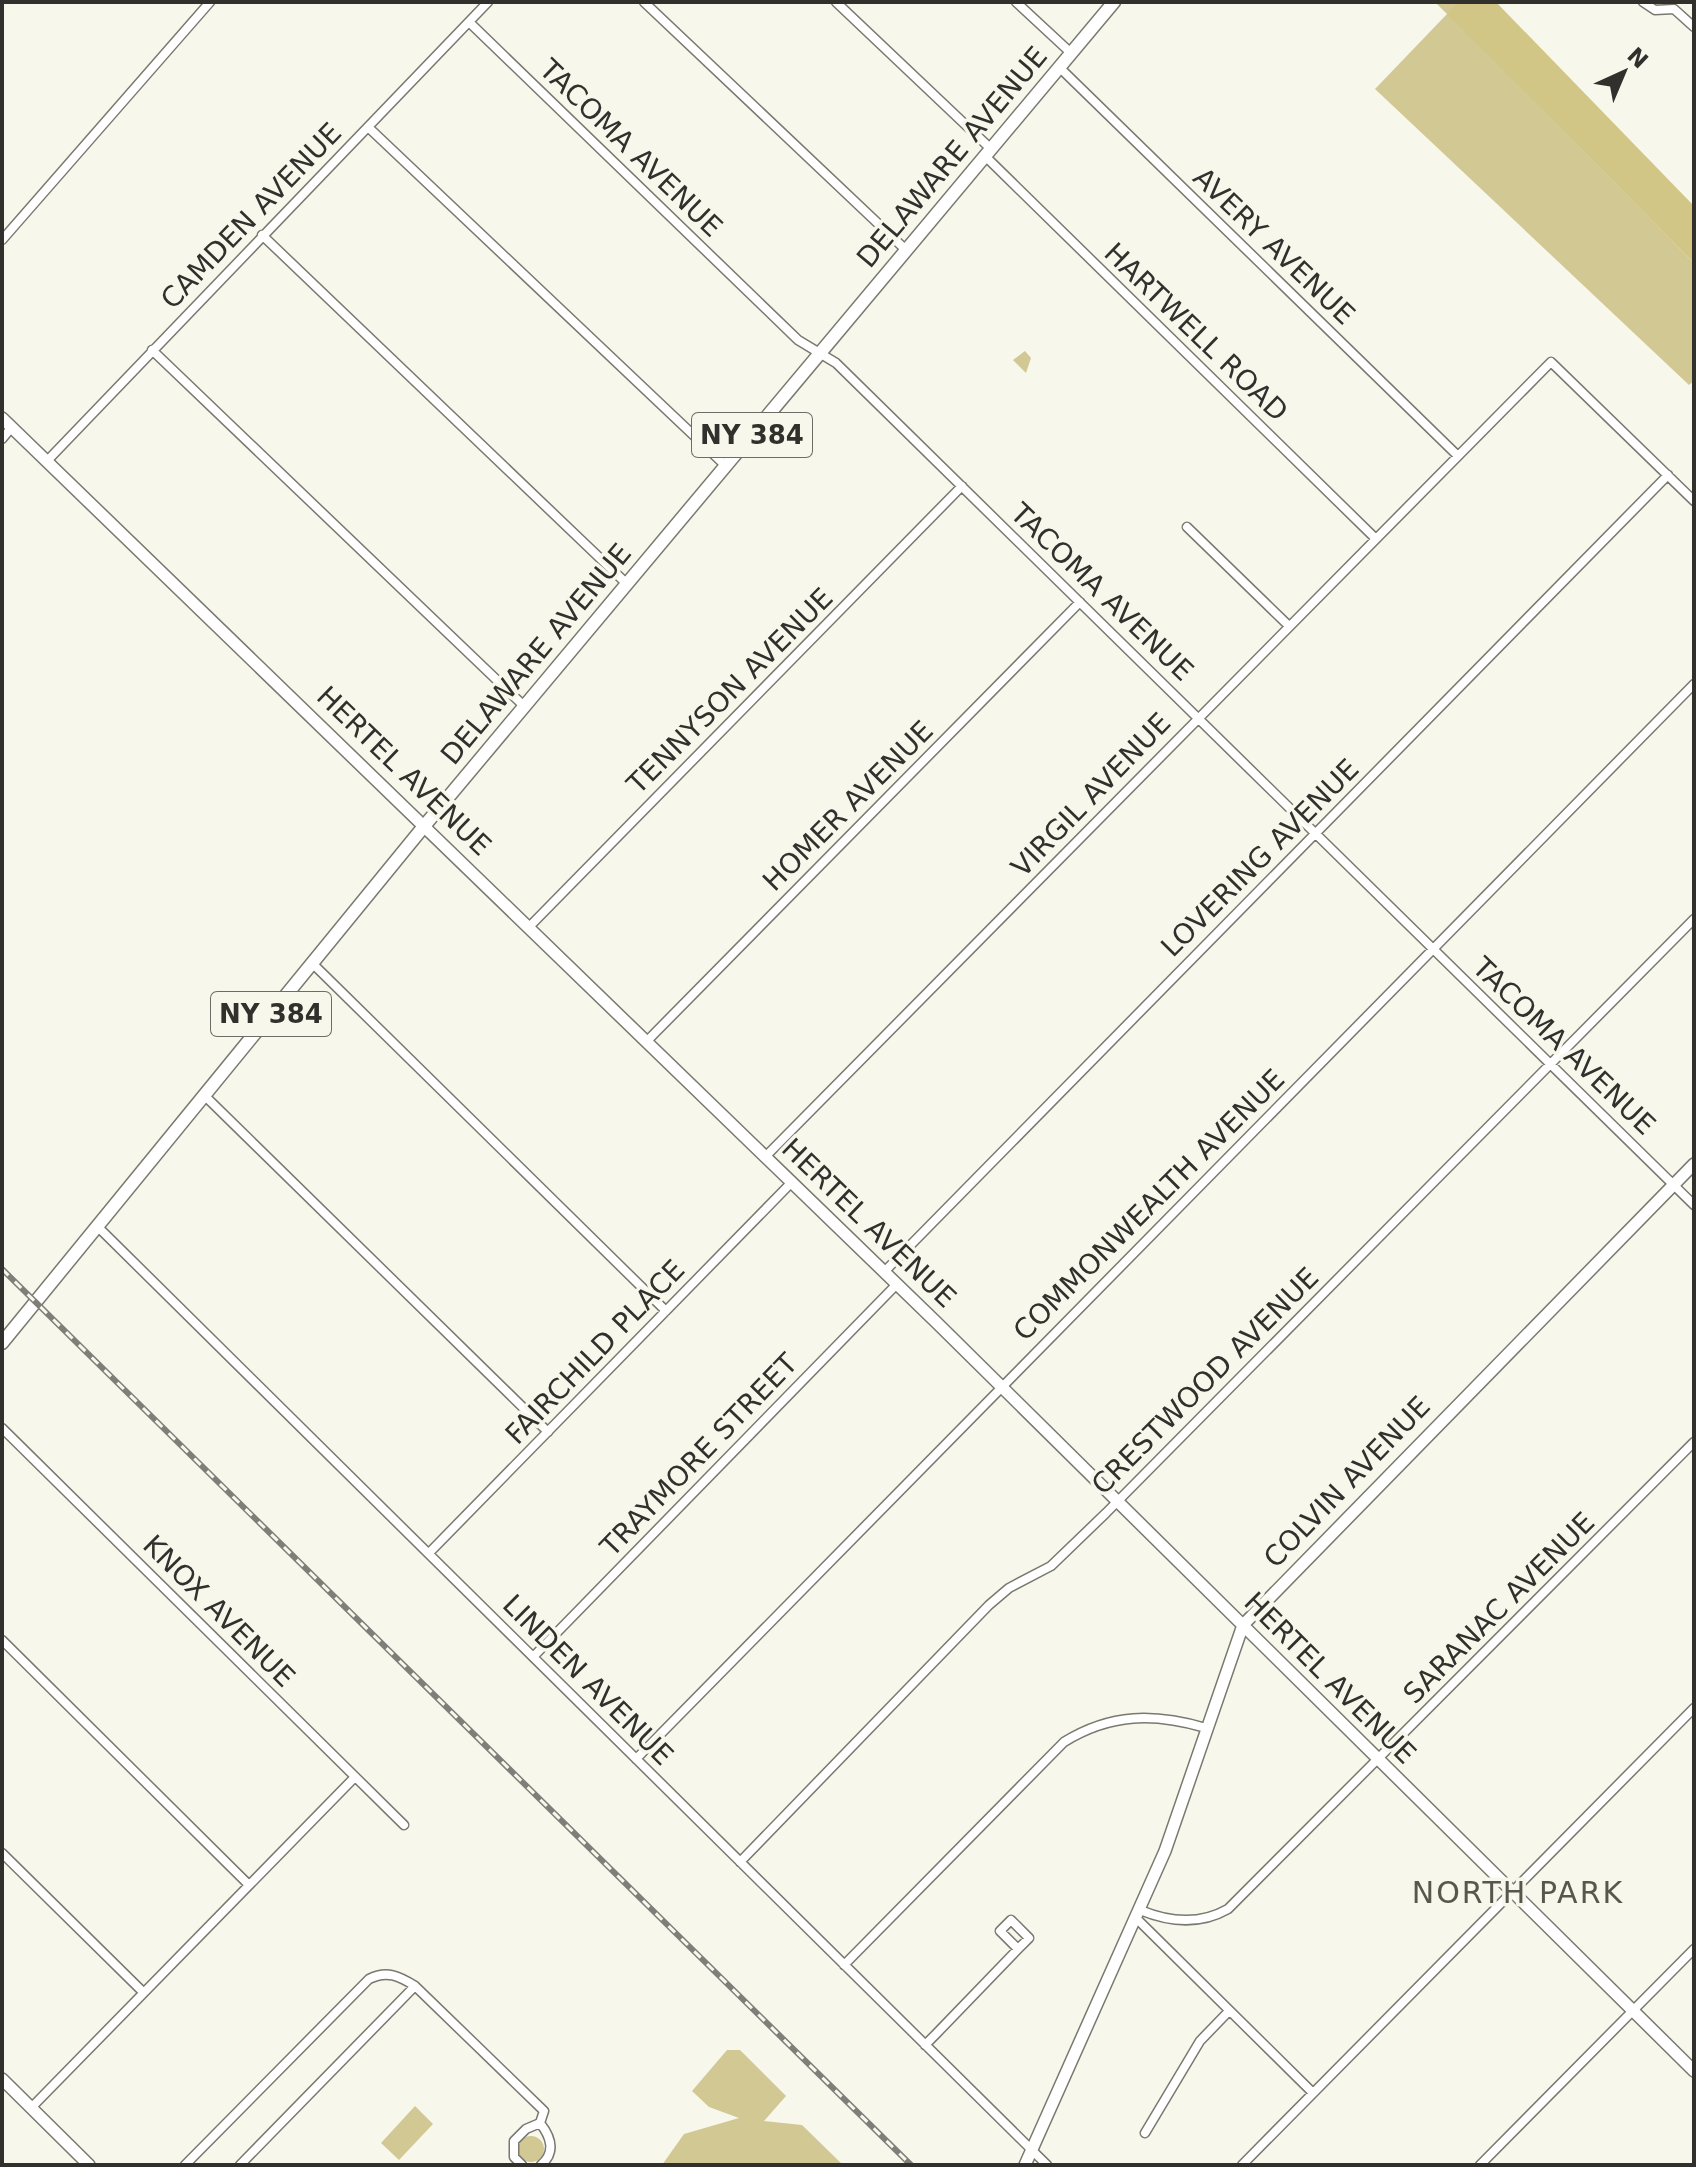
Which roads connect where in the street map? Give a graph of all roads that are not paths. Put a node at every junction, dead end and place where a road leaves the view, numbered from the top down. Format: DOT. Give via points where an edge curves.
graph roads {
  1 [pos="210,2"];
  2 [pos="488,2"];
  3 [pos="644,2"];
  4 [pos="836,2"];
  5 [pos="1016,2"];
  6 [pos="1114,2"];
  7 [pos="1643,2"];
  8 [pos="1663,2"];
  9 [pos="1655,10"];
  10 [pos="469,22"];
  11 [pos="1694,27"];
  12 [pos="1071,53"];
  13 [pos="1059,67"];
  14 [pos="368,127"];
  15 [pos="987,152"];
  16 [pos="262,235"];
  17 [pos="2,240"];
  18 [pos="906,250"];
  19 [pos="152,350"];
  20 [pos="819,353"];
  21 [pos="2,418"];
  22 [pos="12,427"];
  23 [pos="2,439"];
  24 [pos="1458,456"];
  25 [pos="47,461"];
  26 [pos="726,466"];
  27 [pos="1668,475"];
  28 [pos="962,486"];
  29 [pos="1694,501"];
  30 [pos="1187,527"];
  31 [pos="1376,539"];
  32 [pos="627,584"];
  33 [pos="1080,602"];
  34 [pos="1289,626"];
  35 [pos="1694,684"];
  36 [pos="524,706"];
  37 [pos="1198,717"];
  38 [pos="425,825"];
  39 [pos="1314,834"];
  40 [pos="1694,919"];
  41 [pos="530,926"];
  42 [pos="1433,948"];
  43 [pos="312,963"];
  44 [pos="647,1041"];
  45 [pos="1550,1064"];
  46 [pos="204,1095"];
  47 [pos="766,1156"];
  48 [pos="1694,1164"];
  49 [pos="792,1182"];
  50 [pos="1674,1185"];
  51 [pos="1694,1205"];
  52 [pos="97,1226"];
  53 [pos="884,1272"];
  54 [pos="897,1284"];
  55 [pos="666,1311"];
  56 [pos="2,1343"];
  57 [pos="1001,1386"];
  58 [pos="2,1428"];
  59 [pos="548,1432"];
  60 [pos="1694,1442"];
  61 [pos="1118,1501"];
  62 [pos="429,1553"];
  63 [pos="1243,1625"];
  64 [pos="2,1640"];
  65 [pos="533,1657"];
  66 [pos="1694,1708"];
  67 [pos="1206,1728"];
  68 [pos="636,1759"];
  69 [pos="1379,1761"];
  70 [pos="355,1777"];
  71 [pos="404,1825"];
  72 [pos="2,1853"];
  73 [pos="740,1862"];
  74 [pos="248,1884"];
  75 [pos="1512,1891"];
  76 [pos="1138,1914"];
  77 [pos="1018,1949"];
  78 [pos="1694,1949"];
  79 [pos="844,1965"];
  80 [pos="415,1986"];
  81 [pos="143,1992"];
  82 [pos="1229,2011"];
  83 [pos="1633,2011"];
  84 [pos="925,2045"];
  85 [pos="1694,2071"];
  86 [pos="2,2079"];
  87 [pos="1313,2093"];
  88 [pos="31,2108"];
  89 [pos="540,2123"];
  90 [pos="1145,2133"];
  91 [pos="1032,2150"];
  92 [pos="89,2165"];
  93 [pos="185,2165"];
  94 [pos="240,2165"];
  95 [pos="522,2165"];
  96 [pos="541,2165"];
  97 [pos="1025,2165"];
  98 [pos="1047,2165"];
  99 [pos="1242,2165"];
  100 [pos="1480,2165"];
  1 -- 17 [label="street"];
  2 -- 10 [label="street, CAMDEN AVENUE"];
  3 -- 18 [label="street"];
  4 -- 15 [label="street, HARTWELL ROAD"];
  5 -- 12 [label="street"];
  6 -- 12 [label="main road, DELAWARE AVENUE / NY 384"];
  7 -- 9 [label="street"];
  8 -- 9 [label="street"];
  9 -- 11 [label="street" via="1674,9"];
  10 -- 14 [label="street, CAMDEN AVENUE"];
  10 -- 20 [label="street, TACOMA AVENUE" via="798,340"];
  12 -- 13 [label="main road, DELAWARE AVENUE / NY 384"];
  13 -- 15 [label="main road, DELAWARE AVENUE / NY 384"];
  13 -- 24 [label="street, AVERY AVENUE"];
  14 -- 16 [label="street, CAMDEN AVENUE"];
  14 -- 26 [label="street"];
  15 -- 18 [label="main road, DELAWARE AVENUE / NY 384"];
  15 -- 31 [label="street, HARTWELL ROAD"];
  16 -- 19 [label="street, CAMDEN AVENUE"];
  16 -- 32 [label="street"];
  18 -- 20 [label="main road, DELAWARE AVENUE / NY 384"];
  19 -- 25 [label="street, CAMDEN AVENUE"];
  19 -- 36 [label="street"];
  20 -- 26 [label="main road, DELAWARE AVENUE / NY 384"];
  20 -- 28 [label="street, TACOMA AVENUE" via="836,363"];
  21 -- 22 [label="street, HERTEL AVENUE"];
  22 -- 23 [label="street"];
  22 -- 25 [label="street, HERTEL AVENUE"];
  24 -- 27 [label="street, VIRGIL AVENUE" via="1551,362"];
  24 -- 31 [label="street, VIRGIL AVENUE"];
  25 -- 38 [label="street, HERTEL AVENUE"];
  26 -- 32 [label="main road, DELAWARE AVENUE / NY 384"];
  27 -- 29 [label="street"];
  27 -- 39 [label="street, LOVERING AVENUE"];
  28 -- 33 [label="street, TACOMA AVENUE"];
  28 -- 41 [label="street, TENNYSON AVENUE"];
  30 -- 34 [label="street"];
  31 -- 34 [label="street, VIRGIL AVENUE"];
  32 -- 36 [label="main road, DELAWARE AVENUE / NY 384"];
  33 -- 37 [label="street, TACOMA AVENUE"];
  33 -- 44 [label="street, HOMER AVENUE"];
  34 -- 37 [label="street, VIRGIL AVENUE"];
  35 -- 42 [label="street, COMMONWEALTH AVENUE"];
  36 -- 38 [label="main road, DELAWARE AVENUE / NY 384"];
  37 -- 39 [label="street, TACOMA AVENUE"];
  37 -- 47 [label="street, VIRGIL AVENUE"];
  38 -- 41 [label="street, HERTEL AVENUE"];
  38 -- 43 [label="main road, DELAWARE AVENUE / NY 384"];
  39 -- 42 [label="street, TACOMA AVENUE"];
  39 -- 53 [label="street, LOVERING AVENUE"];
  40 -- 45 [label="street, CRESTWOOD AVENUE"];
  41 -- 44 [label="street, HERTEL AVENUE"];
  42 -- 45 [label="street, TACOMA AVENUE"];
  42 -- 57 [label="street, COMMONWEALTH AVENUE"];
  43 -- 46 [label="main road, DELAWARE AVENUE / NY 384"];
  43 -- 55 [label="street"];
  44 -- 47 [label="street, HERTEL AVENUE"];
  45 -- 50 [label="street, TACOMA AVENUE"];
  45 -- 61 [label="street, CRESTWOOD AVENUE"];
  46 -- 52 [label="main road, DELAWARE AVENUE / NY 384"];
  46 -- 59 [label="street"];
  47 -- 49 [label="street, HERTEL AVENUE"];
  48 -- 50 [label="street, COLVIN AVENUE"];
  49 -- 53 [label="street, HERTEL AVENUE"];
  49 -- 55 [label="street, FAIRCHILD PLACE"];
  50 -- 51 [label="street, TACOMA AVENUE"];
  50 -- 63 [label="street, COLVIN AVENUE"];
  52 -- 56 [label="main road, DELAWARE AVENUE / NY 384"];
  52 -- 62 [label="street, LINDEN AVENUE"];
  53 -- 54 [label="street, HERTEL AVENUE"];
  54 -- 57 [label="street, HERTEL AVENUE"];
  54 -- 65 [label="street, TRAYMORE STREET"];
  55 -- 59 [label="street, FAIRCHILD PLACE"];
  57 -- 61 [label="street, HERTEL AVENUE"];
  57 -- 68 [label="street, COMMONWEALTH AVENUE"];
  58 -- 70 [label="street, KNOX AVENUE"];
  59 -- 62 [label="street, FAIRCHILD PLACE"];
  60 -- 69 [label="street, SARANAC AVENUE"];
  61 -- 63 [label="street, HERTEL AVENUE"];
  61 -- 73 [label="street, CRESTWOOD AVENUE" via="1051,1566 989,1605"];
  62 -- 65 [label="street, LINDEN AVENUE"];
  63 -- 67 [label="street, COLVIN AVENUE"];
  63 -- 69 [label="street, HERTEL AVENUE"];
  64 -- 74 [label="street"];
  65 -- 68 [label="street, LINDEN AVENUE"];
  66 -- 75 [label="street"];
  67 -- 76 [label="street, COLVIN AVENUE"];
  67 -- 79 [label="street" via="1161,1717 1125,1717 1064,1742"];
  68 -- 73 [label="street, LINDEN AVENUE"];
  69 -- 75 [label="street, HERTEL AVENUE"];
  69 -- 76 [label="street, SARANAC AVENUE" via="1228,1909 1188,1921"];
  70 -- 71 [label="street, KNOX AVENUE"];
  70 -- 74 [label="street"];
  72 -- 81 [label="street"];
  73 -- 79 [label="street, LINDEN AVENUE"];
  74 -- 81 [label="street"];
  75 -- 83 [label="street, HERTEL AVENUE"];
  75 -- 87 [label="street"];
  76 -- 82 [label="street"];
  76 -- 91 [label="street, COLVIN AVENUE"];
  77 -- 84 [label="street"];
  78 -- 83 [label="street"];
  79 -- 84 [label="street, LINDEN AVENUE"];
  80 -- 89 [label="street" via="544,2111"];
  80 -- 93 [label="street" via="396,1974 369,1979"];
  80 -- 94 [label="street"];
  81 -- 88 [label="street"];
  82 -- 87 [label="street"];
  82 -- 90 [label="street" via="1200,2041"];
  83 -- 85 [label="street, HERTEL AVENUE"];
  83 -- 100 [label="street"];
  84 -- 91 [label="street, LINDEN AVENUE"];
  86 -- 88 [label="street"];
  87 -- 99 [label="street"];
  88 -- 92 [label="street"];
  89 -- 95 [label="street" via="514,2141 514,2157"];
  89 -- 96 [label="street" via="551,2143"];
  91 -- 97 [label="street, COLVIN AVENUE"];
  91 -- 98 [label="street, LINDEN AVENUE"];
}
